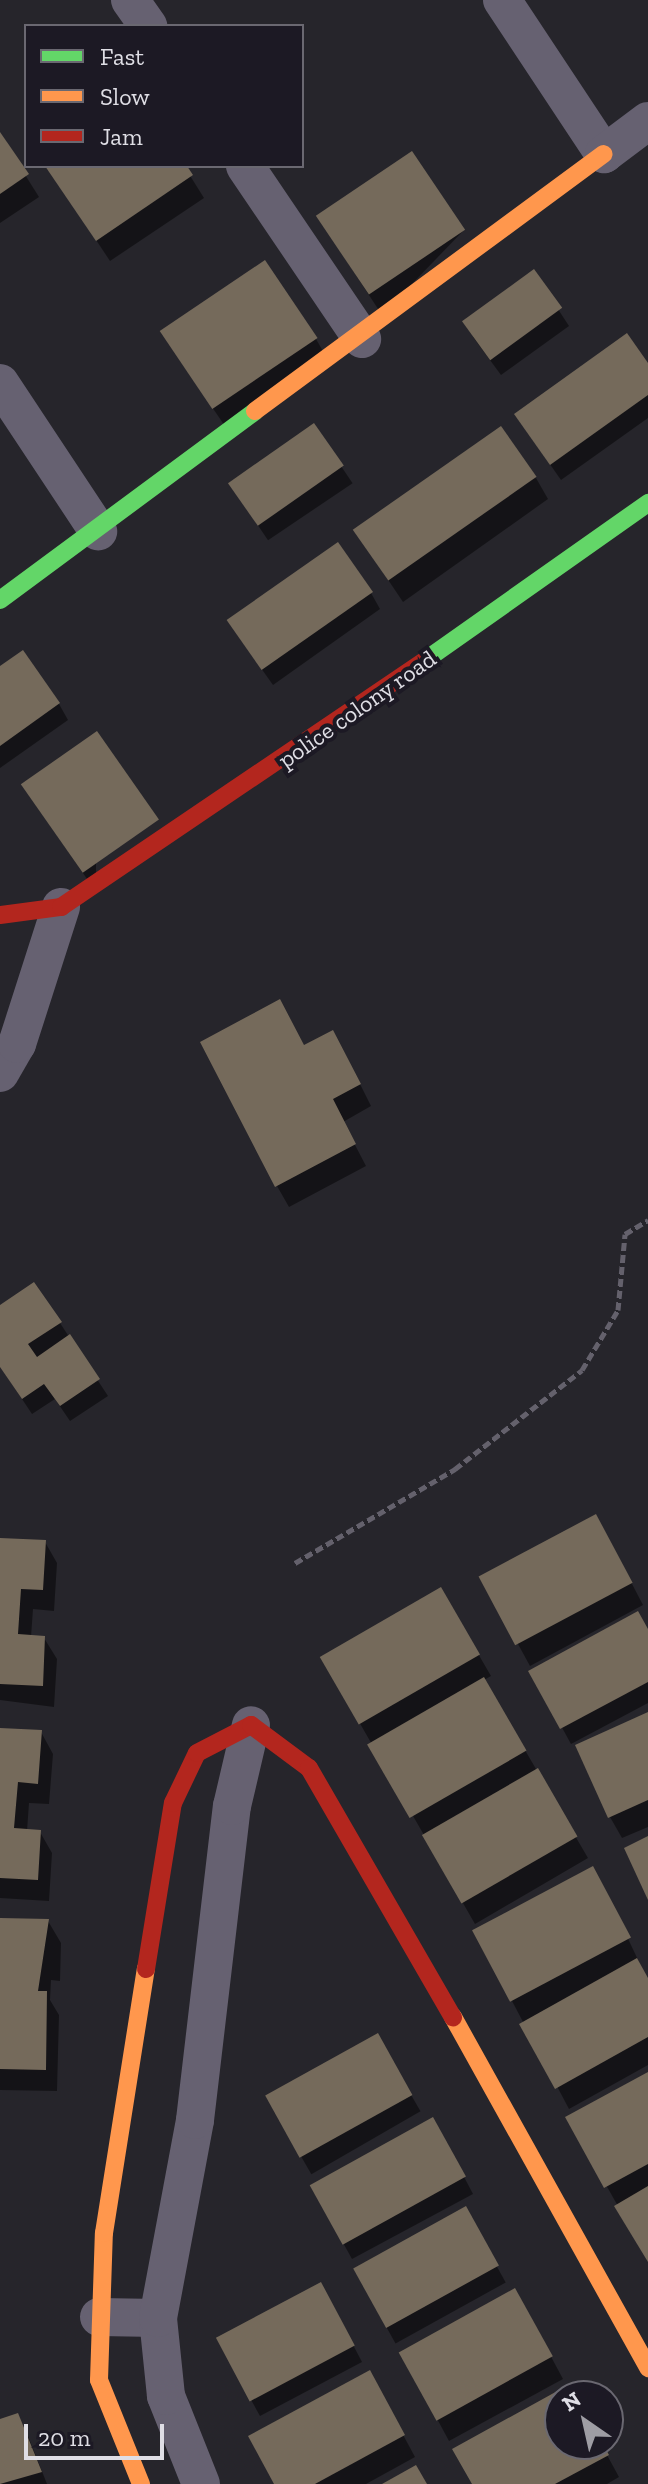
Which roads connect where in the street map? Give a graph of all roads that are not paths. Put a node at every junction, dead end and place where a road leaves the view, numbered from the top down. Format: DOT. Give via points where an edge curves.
graph roads {
  1 [pos="130,0"];
  2 [pos="502,0"];
  3 [pos="147,24"];
  4 [pos="648,121"];
  5 [pos="604,154"];
  6 [pos="246,168"];
  7 [pos="362,339"];
  8 [pos="0,383"];
  9 [pos="648,503"];
  10 [pos="98,531"];
  11 [pos="0,600"];
  12 [pos="61,907"];
  13 [pos="0,915"];
  14 [pos="0,1073"];
  15 [pos="251,1725"];
  16 [pos="99,2317"];
  17 [pos="158,2318"];
  18 [pos="648,2368"];
  19 [pos="141,2484"];
  20 [pos="201,2484"];
  1 -- 3 [label="street"];
  2 -- 5 [label="street"];
  4 -- 5 [label="street"];
  5 -- 7 [label="street"];
  6 -- 7 [label="street"];
  7 -- 10 [label="street"];
  8 -- 10 [label="street"];
  9 -- 12 [label="street, police colony road" via="238,793"];
  10 -- 11 [label="street"];
  12 -- 13 [label="street, police colony road"];
  12 -- 14 [label="street" via="17,1044"];
  15 -- 16 [label="street" via="197,1753 173,1803 104,2233"];
  15 -- 17 [label="street" via="232,1806 195,2120"];
  15 -- 18 [label="street" via="309,1768 348,1829"];
  16 -- 17 [label="street"];
  16 -- 19 [label="street" via="99,2380"];
  17 -- 20 [label="street" via="166,2396"];
}
